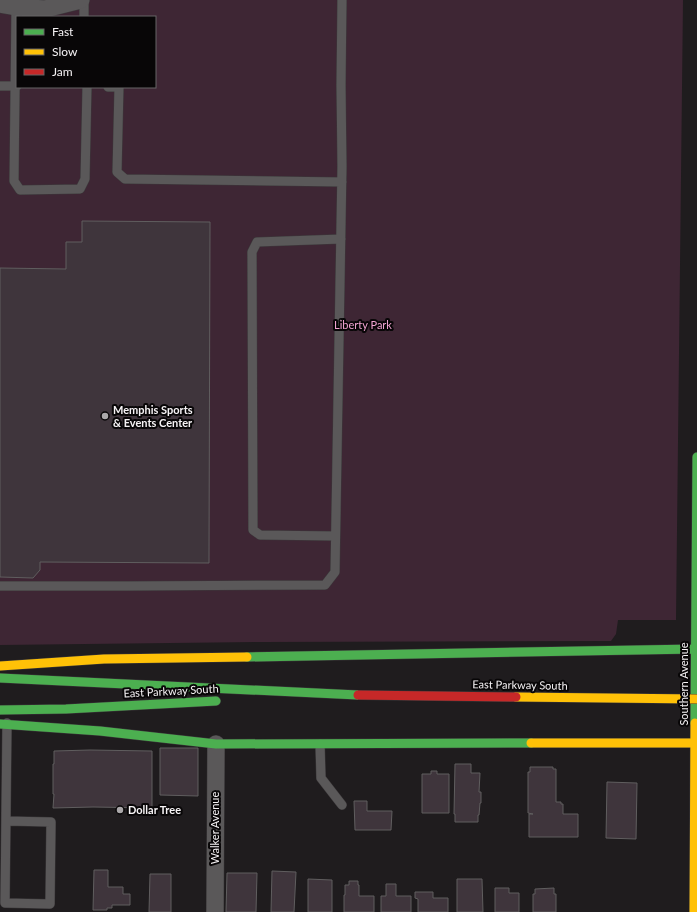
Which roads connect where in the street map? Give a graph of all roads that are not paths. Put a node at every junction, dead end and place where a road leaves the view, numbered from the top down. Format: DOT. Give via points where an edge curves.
graph roads {
  1 [pos="81,0"];
  2 [pos="84,0"];
  3 [pos="342,0"];
  4 [pos="8,6"];
  5 [pos="84,16"];
  6 [pos="0,86"];
  7 [pos="16,86"];
  8 [pos="87,88"];
  9 [pos="119,88"];
  10 [pos="342,182"];
  11 [pos="341,239"];
  12 [pos="697,457"];
  13 [pos="335,536"];
  14 [pos="0,586"];
  15 [pos="696,649"];
  16 [pos="0,666"];
  17 [pos="0,678"];
  18 [pos="343,694"];
  19 [pos="248,699"];
  20 [pos="697,699"];
  21 [pos="224,700"];
  22 [pos="3,710"];
  23 [pos="3,724"];
  24 [pos="696,743"];
  25 [pos="216,744"];
  26 [pos="320,744"];
  27 [pos="342,805"];
  28 [pos="6,821"];
  29 [pos="215,912"];
  30 [pos="694,912"];
  1 -- 4 [label="street" via="45,9"];
  2 -- 5 [label="lane"];
  3 -- 10 [label="lane"];
  4 -- 7 [label="lane"];
  6 -- 7 [label="lane"];
  7 -- 8 [label="lane" via="14,181 20,190 80,189 85,179"];
  9 -- 10 [label="lane" via="117,172 125,179"];
  10 -- 11 [label="lane"];
  11 -- 13 [label="lane"];
  11 -- 13 [label="lane" via="257,242 252,252 253,530 260,535"];
  12 -- 15 [label="main road, Southern Avenue"];
  13 -- 14 [label="lane" via="335,572 325,585"];
  15 -- 16 [label="main road" via="104,659"];
  15 -- 24 [label="main road, Southern Avenue"];
  17 -- 18 [label="main road, East Parkway South"];
  18 -- 19 [label="main road, East Parkway South"];
  18 -- 20 [label="main road, East Parkway South, bridge"];
  21 -- 22 [label="main road, East Parkway South"];
  22 -- 23 [label="lane"];
  23 -- 25 [label="main road" via="100,731"];
  23 -- 28 [label="lane"];
  24 -- 26 [label="main road"];
  24 -- 30 [label="main road, Southern Avenue"];
  25 -- 26 [label="main road"];
  25 -- 29 [label="street, Walker Avenue"];
  26 -- 27 [label="lane" via="321,778"];
  28 -- 28 [label="lane" via="5,903 50,904 51,822"];
}
